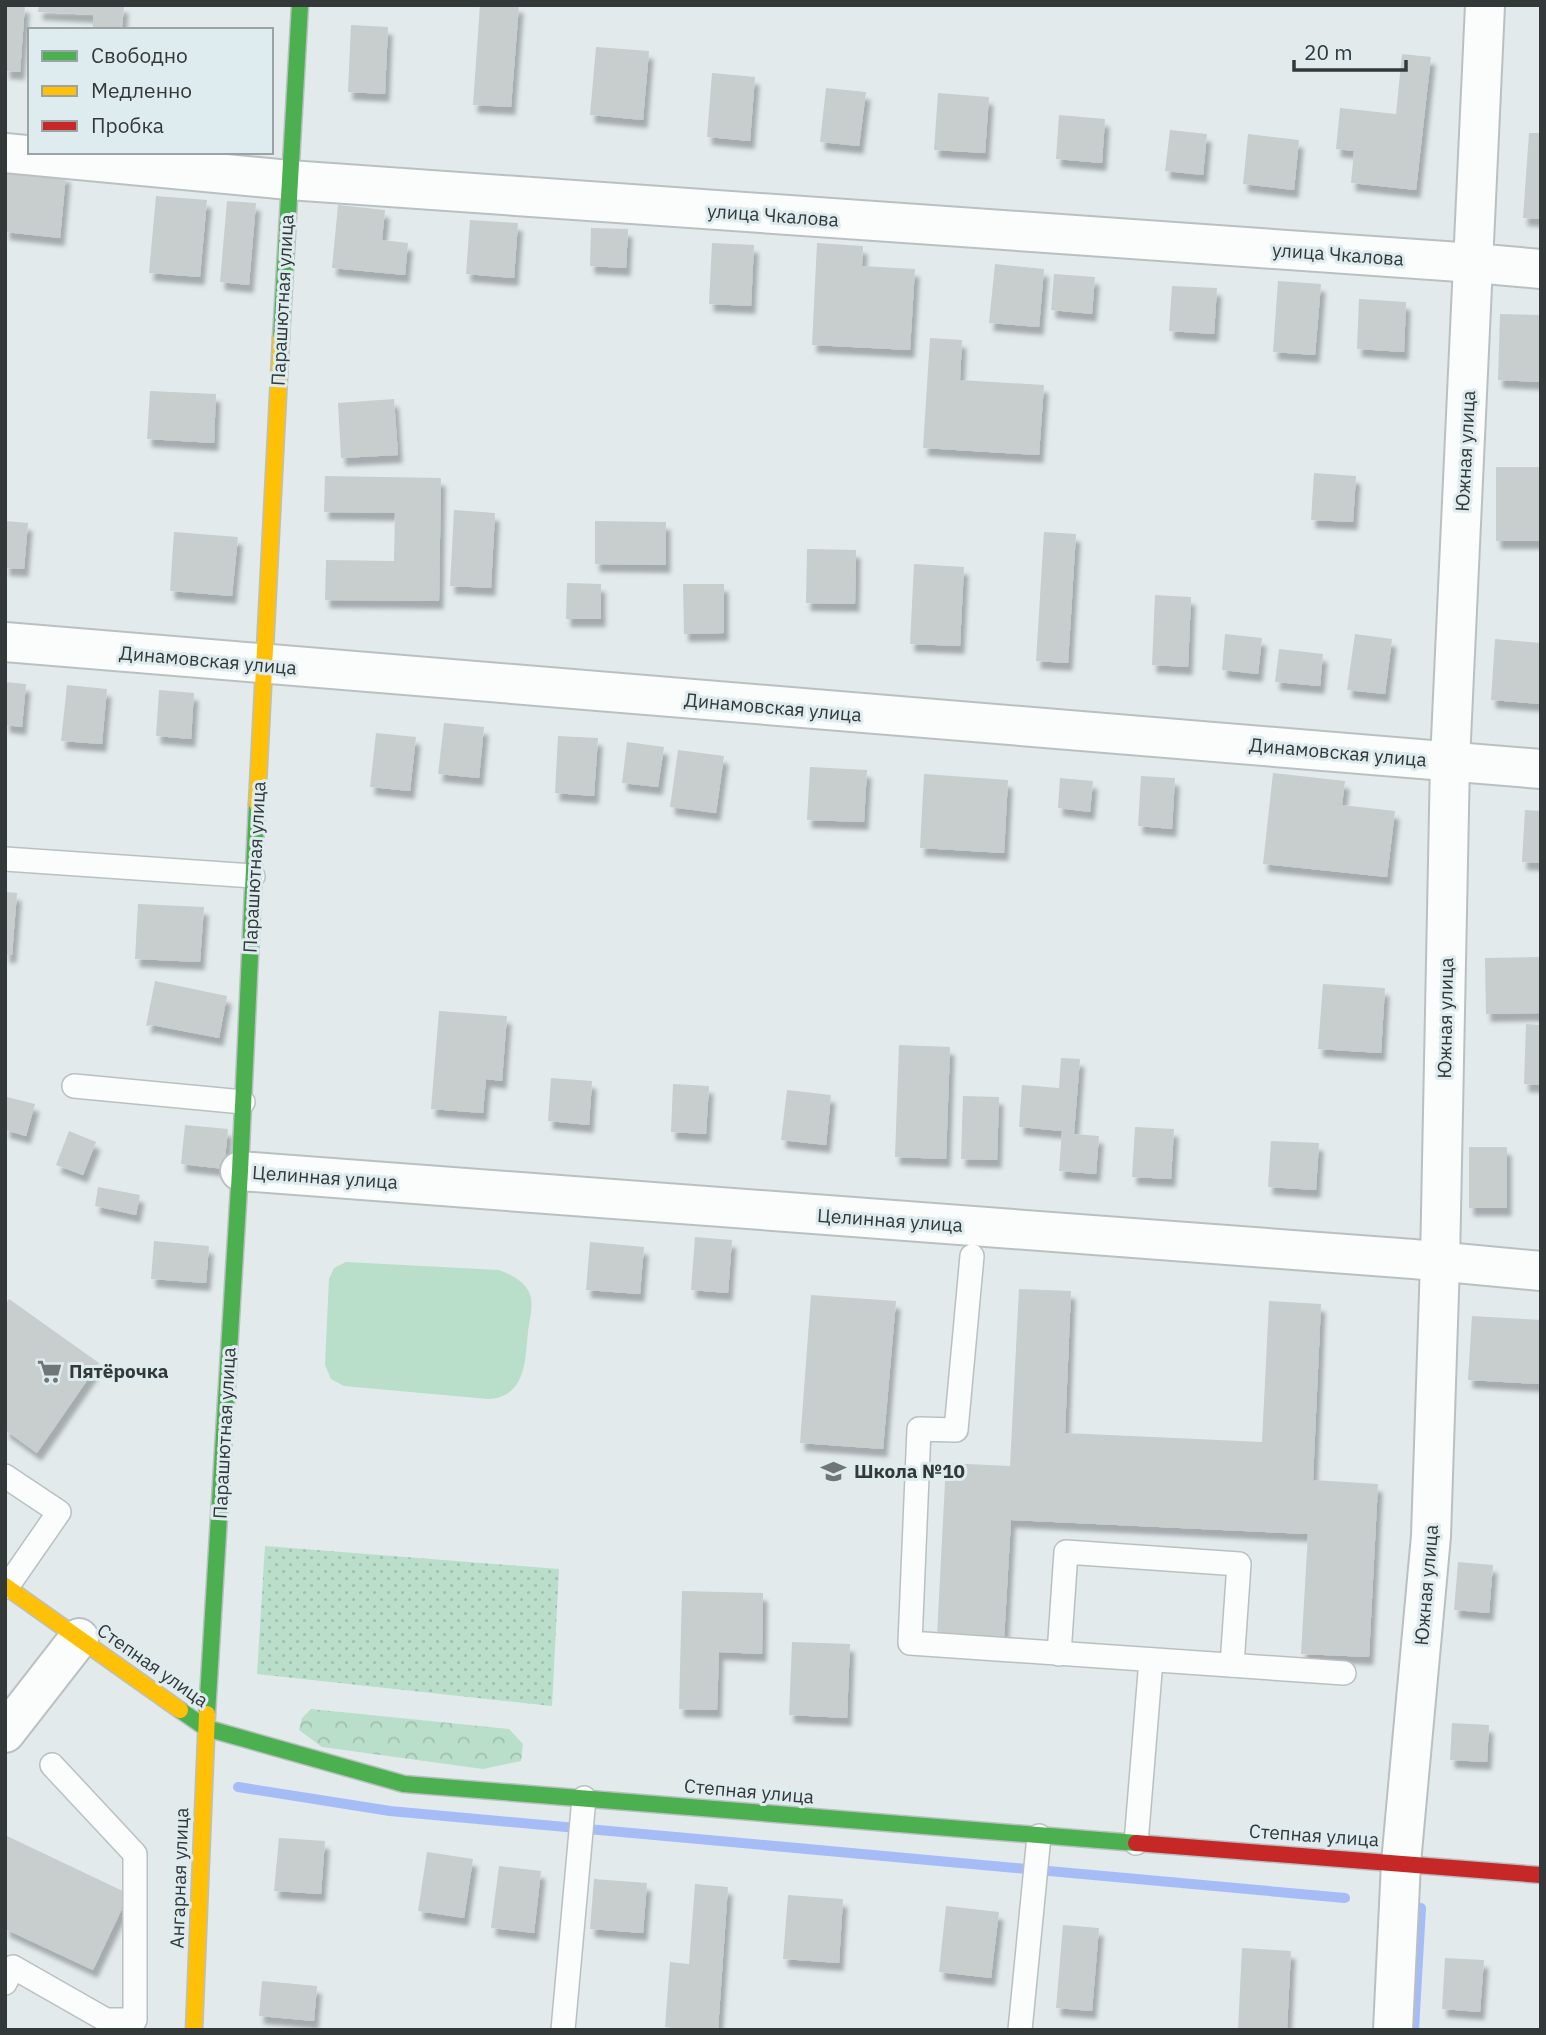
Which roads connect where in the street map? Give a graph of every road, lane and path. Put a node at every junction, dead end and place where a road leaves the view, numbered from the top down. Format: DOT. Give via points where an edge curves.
graph roads {
  1 [pos="300,5"];
  2 [pos="1485,5"];
  3 [pos="5,153"];
  4 [pos="289,180"];
  5 [pos="1474,263"];
  6 [pos="1541,269"];
  7 [pos="5,642"];
  8 [pos="263,665"];
  9 [pos="1450,761"];
  10 [pos="1541,769"];
  11 [pos="5,859"];
  12 [pos="253,876"];
  13 [pos="74,1086"];
  14 [pos="243,1102"];
  15 [pos="240,1171"];
  16 [pos="972,1256"];
  17 [pos="1440,1262"];
  18 [pos="1541,1271"];
  19 [pos="5,1476"];
  20 [pos="6,1586"];
  21 [pos="79,1638"];
  22 [pos="1059,1654"];
  23 [pos="1151,1660"];
  24 [pos="1232,1665"];
  25 [pos="1344,1672"];
  26 [pos="206,1728"];
  27 [pos="5,1733"];
  28 [pos="52,1765"];
  29 [pos="583,1809"];
  30 [pos="1136,1843"];
  31 [pos="1038,1846"];
  32 [pos="1402,1863"];
  33 [pos="1541,1874"];
  34 [pos="5,1983"];
  35 [pos="134,2025"];
  36 [pos="194,2030"];
  37 [pos="564,2030"];
  38 [pos="1020,2030"];
  39 [pos="1393,2030"];
  1 -- 4 [label="street, Парашютная улица"];
  2 -- 5 [label="street, Южная улица"];
  3 -- 4 [label="street, улица Чкалова"];
  4 -- 5 [label="street, улица Чкалова"];
  4 -- 8 [label="street, Парашютная улица"];
  5 -- 6 [label="street, улица Чкалова"];
  5 -- 9 [label="street, Южная улица"];
  7 -- 8 [label="street, Динамовская улица"];
  8 -- 9 [label="street, Динамовская улица"];
  8 -- 12 [label="street, Парашютная улица"];
  9 -- 10 [label="street, Динамовская улица"];
  9 -- 17 [label="street, Южная улица"];
  11 -- 12 [label="lane"];
  12 -- 14 [label="street, Парашютная улица"];
  13 -- 14 [label="lane"];
  14 -- 15 [label="street, Парашютная улица"];
  15 -- 17 [label="street, Целинная улица"];
  15 -- 26 [label="street, Парашютная улица"];
  16 -- 22 [label="lane" via="956,1430 919,1429 910,1643"];
  17 -- 18 [label="street, Целинная улица"];
  17 -- 32 [label="street, Южная улица" via="1431,1536"];
  19 -- 20 [label="lane" via="59,1512"];
  20 -- 21 [label="street, Степная улица"];
  21 -- 26 [label="street, Степная улица"];
  21 -- 27 [label="street"];
  22 -- 23 [label="lane"];
  22 -- 24 [label="lane" via="1066,1552 1239,1564"];
  23 -- 24 [label="lane"];
  23 -- 30 [label="lane"];
  24 -- 25 [label="lane"];
  26 -- 29 [label="street, Степная улица" via="404,1784"];
  26 -- 36 [label="street, Ангарная улица"];
  28 -- 35 [label="lane" via="135,1854"];
  29 -- 31 [label="street, Степная улица"];
  29 -- 37 [label="lane"];
  30 -- 31 [label="street, Степная улица"];
  30 -- 32 [label="street, Степная улица"];
  31 -- 38 [label="lane"];
  32 -- 33 [label="street, Степная улица"];
  32 -- 39 [label="street, Южная улица"];
  34 -- 35 [label="lane" via="13,1967 106,2020"];
}
